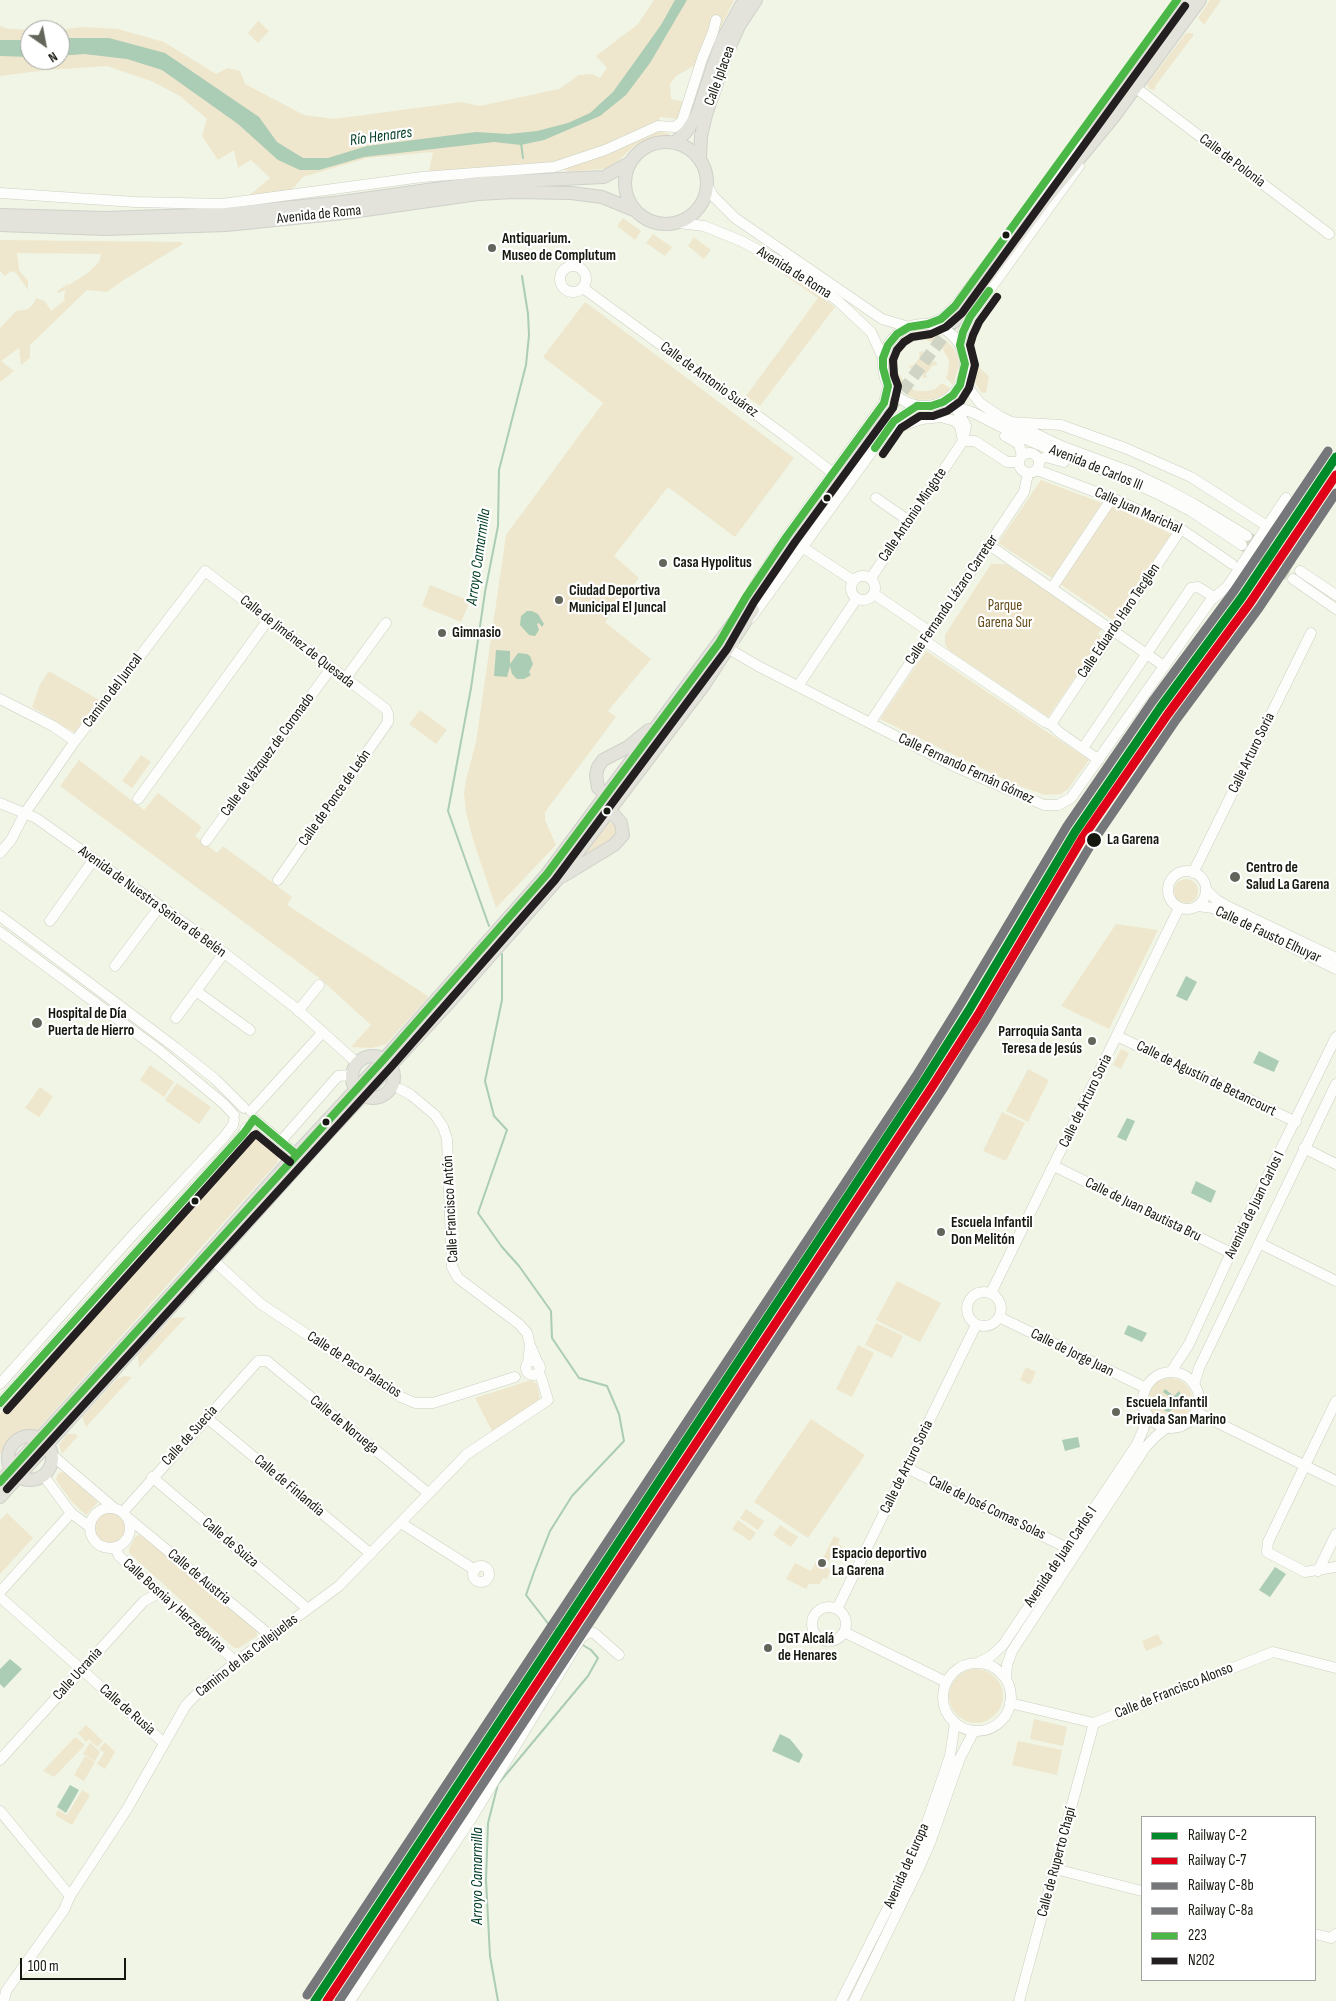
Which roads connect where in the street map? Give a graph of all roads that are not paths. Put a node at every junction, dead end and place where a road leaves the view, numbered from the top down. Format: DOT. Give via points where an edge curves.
graph roads {
  1 [pos="744,0"];
  2 [pos="756,0"];
  3 [pos="1188,0"];
  4 [pos="1200,0"];
  5 [pos="716,20"];
  6 [pos="1136,88"];
  7 [pos="1108,116"];
  8 [pos="675,142"];
  9 [pos="700,158"];
  10 [pos="630,163"];
  11 [pos="708,188"];
  12 [pos="0,193"];
  13 [pos="634,210"];
  14 [pos="0,215"];
  15 [pos="679,223"];
  16 [pos="0,225"];
  17 [pos="1329,234"];
  18 [pos="583,288"];
  19 [pos="954,322"];
  20 [pos="928,324"];
  21 [pos="909,327"];
  22 [pos="960,345"];
  23 [pos="884,358"];
  24 [pos="964,374"];
  25 [pos="888,386"];
  26 [pos="944,402"];
  27 [pos="917,406"];
  28 [pos="955,406"];
  29 [pos="983,418"];
  30 [pos="881,420"];
  31 [pos="1009,422"];
  32 [pos="884,434"];
  33 [pos="963,441"];
  34 [pos="1020,459"];
  35 [pos="1088,465"];
  36 [pos="1035,468"];
  37 [pos="833,475"];
  38 [pos="876,498"];
  39 [pos="1112,498"];
  40 [pos="1286,498"];
  41 [pos="909,521"];
  42 [pos="1268,526"];
  43 [pos="1181,529"];
  44 [pos="798,544"];
  45 [pos="989,545"];
  46 [pos="1249,555"];
  47 [pos="1232,564"];
  48 [pos="205,571"];
  49 [pos="1300,571"];
  50 [pos="871,578"];
  51 [pos="1293,579"];
  52 [pos="854,581"];
  53 [pos="1232,581"];
  54 [pos="1052,588"];
  55 [pos="874,594"];
  56 [pos="1336,595"];
  57 [pos="1214,597"];
  58 [pos="857,598"];
  59 [pos="1336,609"];
  60 [pos="268,620"];
  61 [pos="386,623"];
  62 [pos="1114,630"];
  63 [pos="1311,634"];
  64 [pos="928,636"];
  65 [pos="724,646"];
  66 [pos="1147,654"];
  67 [pos="1164,666"];
  68 [pos="331,668"];
  69 [pos="345,679"];
  70 [pos="798,686"];
  71 [pos="0,699"];
  72 [pos="388,714"];
  73 [pos="661,721"];
  74 [pos="870,723"];
  75 [pos="1052,725"];
  76 [pos="75,741"];
  77 [pos="1083,748"];
  78 [pos="1099,760"];
  79 [pos="607,794"];
  80 [pos="621,795"];
  81 [pos="138,799"];
  82 [pos="0,803"];
  83 [pos="596,810"];
  84 [pos="610,810"];
  85 [pos="25,813"];
  86 [pos="206,841"];
  87 [pos="0,853"];
  88 [pos="94,859"];
  89 [pos="1193,872"];
  90 [pos="278,880"];
  91 [pos="557,880"];
  92 [pos="1206,890"];
  93 [pos="160,906"];
  94 [pos="1198,906"];
  95 [pos="1179,908"];
  96 [pos="0,916"];
  97 [pos="50,921"];
  98 [pos="0,932"];
  99 [pos="224,953"];
  100 [pos="1336,958"];
  101 [pos="115,966"];
  102 [pos="1336,969"];
  103 [pos="319,986"];
  104 [pos="196,991"];
  105 [pos="298,1011"];
  106 [pos="176,1018"];
  107 [pos="250,1030"];
  108 [pos="323,1032"];
  109 [pos="1117,1036"];
  110 [pos="1336,1037"];
  111 [pos="388,1062"];
  112 [pos="357,1063"];
  113 [pos="352,1075"];
  114 [pos="1336,1084"];
  115 [pos="400,1089"];
  116 [pos="360,1093"];
  117 [pos="250,1113"];
  118 [pos="234,1118"];
  119 [pos="1296,1122"];
  120 [pos="246,1128"];
  121 [pos="281,1141"];
  122 [pos="316,1146"];
  123 [pos="1304,1148"];
  124 [pos="296,1154"];
  125 [pos="1336,1164"];
  126 [pos="1054,1166"];
  127 [pos="1259,1243"];
  128 [pos="1231,1253"];
  129 [pos="214,1261"];
  130 [pos="1336,1281"];
  131 [pos="991,1293"];
  132 [pos="999,1318"];
  133 [pos="976,1325"];
  134 [pos="258,1361"];
  135 [pos="532,1368"];
  136 [pos="1171,1372"];
  137 [pos="0,1384"];
  138 [pos="1194,1384"];
  139 [pos="1146,1388"];
  140 [pos="1336,1401"];
  141 [pos="0,1403"];
  142 [pos="1196,1412"];
  143 [pos="1147,1415"];
  144 [pos="207,1418"];
  145 [pos="1166,1428"];
  146 [pos="47,1446"];
  147 [pos="1304,1466"];
  148 [pos="907,1468"];
  149 [pos="15,1473"];
  150 [pos="43,1475"];
  151 [pos="152,1477"];
  152 [pos="0,1482"];
  153 [pos="1336,1482"];
  154 [pos="428,1493"];
  155 [pos="0,1497"];
  156 [pos="121,1512"];
  157 [pos="71,1513"];
  158 [pos="401,1522"];
  159 [pos="90,1527"];
  160 [pos="1336,1534"];
  161 [pos="115,1547"];
  162 [pos="1067,1548"];
  163 [pos="371,1554"];
  164 [pos="1336,1567"];
  165 [pos="475,1570"];
  166 [pos="1318,1571"];
  167 [pos="0,1592"];
  168 [pos="159,1592"];
  169 [pos="0,1597"];
  170 [pos="308,1609"];
  171 [pos="837,1610"];
  172 [pos="844,1632"];
  173 [pos="271,1636"];
  174 [pos="619,1655"];
  175 [pos="236,1662"];
  176 [pos="978,1662"];
  177 [pos="1336,1668"];
  178 [pos="81,1670"];
  179 [pos="1006,1679"];
  180 [pos="946,1682"];
  181 [pos="1010,1703"];
  182 [pos="955,1723"];
  183 [pos="1094,1723"];
  184 [pos="974,1731"];
  185 [pos="164,1743"];
  186 [pos="0,1760"];
  187 [pos="0,1811"];
  188 [pos="1054,1870"];
  189 [pos="1141,1891"];
  190 [pos="70,1896"];
  191 [pos="1316,1934"];
  192 [pos="1336,1934"];
  193 [pos="4,2001"];
  194 [pos="350,2001"];
  195 [pos="841,2001"];
  196 [pos="854,2001"];
  197 [pos="1019,2001"];
  1 -- 8 [label="main road, Calle Iplacea" via="721,42 696,115 686,132"];
  2 -- 9 [label="main road, Calle Iplacea" via="727,53 706,115"];
  3 -- 7 [label="main road"];
  4 -- 6 [label="main road"];
  5 -- 12 [label="street" via="682,121 675,127 658,126 554,168 422,177 222,204"];
  6 -- 7 [label="main road"];
  6 -- 17 [label="street, Calle de Polonia"];
  7 -- 19 [label="main road"];
  7 -- 20 [label="street" via="955,306 941,319"];
  7 -- 22 [label="street" via="1057,198 970,317"];
  8 -- 9 [label="main road"];
  8 -- 10 [label="main road" via="649,145"];
  9 -- 11 [label="main road" via="707,172"];
  10 -- 13 [label="main road" via="624,179 626,195"];
  10 -- 14 [label="main road, Avenida de Roma" via="604,177 478,183 225,214 105,218"];
  11 -- 15 [label="main road" via="703,203 693,215"];
  11 -- 21 [label="street, Avenida de Roma" via="735,218 882,319"];
  13 -- 15 [label="main road" via="654,223"];
  13 -- 16 [label="main road, Avenida de Roma" via="602,197 514,192 226,225 105,229"];
  15 -- 23 [label="street, Avenida de Roma" via="704,226 741,241 809,280 838,301 871,332"];
  18 -- 37 [label="street, Calle de Antonio Suárez"];
  20 -- 21 [label="street"];
  20 -- 22 [label="street" via="952,335"];
  21 -- 23 [label="street" via="892,340"];
  22 -- 24 [label="street"];
  23 -- 25 [label="street"];
  24 -- 26 [label="street" via="953,395"];
  24 -- 31 [label="street, Avenida de Carlos III" via="980,403"];
  25 -- 27 [label="street" via="896,396"];
  25 -- 37 [label="street" via="884,403"];
  26 -- 27 [label="street"];
  26 -- 28 [label="street, Avenida de Carlos III"];
  27 -- 32 [label="street" via="894,421"];
  28 -- 29 [label="street, Avenida de Carlos III"];
  28 -- 33 [label="street" via="966,426"];
  29 -- 34 [label="street" via="1018,444"];
  29 -- 35 [label="street, Avenida de Carlos III"];
  30 -- 44 [label="main road"];
  31 -- 35 [label="street, Avenida de Carlos III" via="1156,484 1194,504 1244,541 1160,495"];
  31 -- 42 [label="street" via="1061,425 1125,448 1191,477"];
  32 -- 33 [label="street" via="922,419 941,417 960,426"];
  32 -- 44 [label="street"];
  33 -- 34 [label="street" via="975,441 1007,462"];
  33 -- 41 [label="street, Calle Antonio Mingote"];
  34 -- 36 [label="street" via="1020,469"];
  34 -- 36 [label="street" via="1031,453"];
  35 -- 36 [label="street" via="1046,457"];
  36 -- 39 [label="street, Calle Juan Marichal"];
  36 -- 45 [label="street, Calle Fernando Lázaro Carreter" via="1024,492"];
  37 -- 65 [label="street" via="746,597"];
  38 -- 41 [label="street"];
  39 -- 43 [label="street, Calle Juan Marichal"];
  39 -- 54 [label="street"];
  40 -- 42 [label="street, Calle Fernando Fernán Gómez"];
  41 -- 50 [label="street, Calle Antonio Mingote"];
  42 -- 46 [label="street, Calle Fernando Fernán Gómez"];
  43 -- 47 [label="street, Calle Juan Marichal"];
  43 -- 62 [label="street, Calle Eduardo Haro Tecglen"];
  44 -- 52 [label="street"];
  44 -- 65 [label="main road"];
  45 -- 54 [label="street"];
  45 -- 64 [label="street, Calle Fernando Lázaro Carreter"];
  46 -- 47 [label="street" via="1238,564"];
  46 -- 53 [label="street, Calle Fernando Fernán Gómez"];
  47 -- 53 [label="street"];
  48 -- 60 [label="street, Calle de Jiménez de Quesada"];
  48 -- 76 [label="street, Camino del Juncal"];
  49 -- 56 [label="street"];
  50 -- 52 [label="street" via="864,576"];
  50 -- 55 [label="street"];
  51 -- 59 [label="street"];
  52 -- 58 [label="street" via="852,588"];
  53 -- 57 [label="street, Calle Fernando Fernán Gómez"];
  54 -- 62 [label="street"];
  55 -- 58 [label="street" via="864,599"];
  55 -- 64 [label="street"];
  57 -- 66 [label="street" via="1198,587 1191,588"];
  57 -- 67 [label="street, Calle Fernando Fernán Gómez"];
  58 -- 70 [label="street"];
  60 -- 68 [label="street, Calle de Jiménez de Quesada"];
  60 -- 81 [label="street"];
  61 -- 69 [label="street"];
  62 -- 66 [label="street"];
  62 -- 75 [label="street, Calle Eduardo Haro Tecglen"];
  63 -- 89 [label="street, Calle Arturo Soria"];
  64 -- 74 [label="street, Calle Fernando Lázaro Carreter"];
  64 -- 75 [label="street"];
  65 -- 70 [label="street, Calle Fernando Fernán Gómez"];
  65 -- 73 [label="main road"];
  65 -- 80 [label="main road" via="704,685"];
  66 -- 67 [label="street"];
  66 -- 77 [label="street"];
  67 -- 78 [label="street, Calle Fernando Fernán Gómez"];
  68 -- 69 [label="street, Calle de Jiménez de Quesada"];
  68 -- 86 [label="street, Calle de Vázquez de Coronado"];
  69 -- 72 [label="street, Calle de Jiménez de Quesada" via="386,708"];
  70 -- 74 [label="street, Calle Fernando Fernán Gómez"];
  71 -- 76 [label="street"];
  72 -- 90 [label="street, Calle de Ponce de León" via="388,722"];
  73 -- 79 [label="main road"];
  73 -- 79 [label="main road" via="628,747 603,760 596,775 598,788"];
  74 -- 78 [label="street, Calle Fernando Fernán Gómez" via="958,768 1044,805 1058,805 1071,798"];
  75 -- 77 [label="street"];
  76 -- 85 [label="street, Camino del Juncal"];
  77 -- 78 [label="street"];
  79 -- 80 [label="main road"];
  79 -- 83 [label="main road"];
  80 -- 84 [label="main road"];
  82 -- 85 [label="street, Avenida de Nuestra Señora de Belén"];
  83 -- 84 [label="main road"];
  83 -- 111 [label="main road" via="547,874"];
  84 -- 91 [label="main road"];
  84 -- 91 [label="main road" via="621,823 623,835 614,845"];
  85 -- 87 [label="street, Camino del Juncal"];
  85 -- 88 [label="street, Avenida de Nuestra Señora de Belén"];
  88 -- 93 [label="street, Avenida de Nuestra Señora de Belén"];
  88 -- 97 [label="street"];
  89 -- 92 [label="street" via="1203,880"];
  89 -- 95 [label="street" via="1178,874 1168,886 1171,901"];
  91 -- 111 [label="main road"];
  92 -- 94 [label="street"];
  92 -- 100 [label="street, Calle de Fausto Elhuyar" via="1227,906"];
  93 -- 99 [label="street, Avenida de Nuestra Señora de Belén"];
  93 -- 101 [label="street"];
  94 -- 95 [label="street"];
  94 -- 102 [label="street, Calle de Fausto Elhuyar" via="1212,908"];
  95 -- 109 [label="street, Calle de Arturo Soria"];
  96 -- 117 [label="street" via="176,1048"];
  98 -- 118 [label="street" via="159,1050 224,1104"];
  99 -- 104 [label="street"];
  99 -- 105 [label="street, Avenida de Nuestra Señora de Belén"];
  103 -- 105 [label="street"];
  104 -- 106 [label="street"];
  104 -- 107 [label="street"];
  105 -- 108 [label="street, Avenida de Nuestra Señora de Belén"];
  108 -- 112 [label="street, Avenida de Nuestra Señora de Belén"];
  108 -- 117 [label="street"];
  109 -- 119 [label="street, Calle de Agustín de Betancourt"];
  109 -- 126 [label="street, Calle de Arturo Soria"];
  110 -- 119 [label="street, Avenida de Juan Carlos I"];
  111 -- 112 [label="main road" via="379,1056 367,1056"];
  111 -- 116 [label="main road"];
  111 -- 116 [label="main road" via="394,1077 390,1090 378,1098"];
  112 -- 113 [label="main road"];
  113 -- 116 [label="main road"];
  113 -- 121 [label="street" via="338,1076"];
  114 -- 123 [label="street, Avenida de Juan Carlos I"];
  115 -- 135 [label="street, Calle Francisco Antón" via="435,1115 448,1139 452,1267 458,1278 527,1333"];
  116 -- 122 [label="main road"];
  116 -- 124 [label="main road"];
  117 -- 118 [label="street" via="238,1110"];
  117 -- 120 [label="street" via="251,1125"];
  117 -- 121 [label="street"];
  118 -- 120 [label="street" via="238,1127"];
  118 -- 137 [label="street" via="224,1137"];
  119 -- 128 [label="street, Avenida de Juan Carlos I"];
  120 -- 141 [label="street"];
  121 -- 124 [label="street"];
  122 -- 124 [label="street"];
  122 -- 129 [label="main road"];
  123 -- 125 [label="street"];
  123 -- 127 [label="street, Avenida de Juan Carlos I"];
  124 -- 146 [label="main road"];
  126 -- 128 [label="street, Calle de Juan Bautista Bru"];
  126 -- 131 [label="street, Calle de Arturo Soria"];
  127 -- 130 [label="street"];
  127 -- 138 [label="street, Avenida de Juan Carlos I"];
  128 -- 136 [label="street, Avenida de Juan Carlos I" via="1189,1344"];
  129 -- 135 [label="street, Calle de Paco Palacios" via="261,1304 400,1397 416,1403 433,1402 515,1377"];
  129 -- 146 [label="main road"];
  131 -- 132 [label="street" via="1001,1306"];
  131 -- 133 [label="street" via="980,1292 968,1302 968,1318"];
  132 -- 133 [label="street" via="992,1325"];
  132 -- 139 [label="street, Calle de Jorge Juan"];
  133 -- 148 [label="street, Calle de Arturo Soria"];
  134 -- 144 [label="street, Calle de Suecia"];
  134 -- 154 [label="street, Calle de Noruega" via="267,1361"];
  135 -- 154 [label="street, Camino de las Callejuelas" via="541,1377 548,1400 467,1454"];
  136 -- 138 [label="street" via="1188,1378"];
  136 -- 139 [label="street" via="1156,1377"];
  138 -- 142 [label="street" via="1199,1403"];
  139 -- 143 [label="street" via="1143,1406"];
  140 -- 147 [label="street"];
  142 -- 145 [label="street" via="1184,1425"];
  142 -- 147 [label="street"];
  143 -- 145 [label="street"];
  143 -- 162 [label="street, Avenida de Juan Carlos I" via="1136,1444"];
  144 -- 151 [label="street, Calle de Suecia"];
  144 -- 163 [label="street, Calle de Finlandia"];
  145 -- 179 [label="street, Avenida de Juan Carlos I" via="1145,1448 1012,1651"];
  146 -- 149 [label="main road"];
  146 -- 149 [label="main road" via="30,1436 22,1437 13,1444 8,1461"];
  146 -- 150 [label="main road" via="49,1469"];
  146 -- 156 [label="street, Calle de Austria"];
  147 -- 153 [label="street"];
  147 -- 166 [label="street" via="1268,1542 1267,1552 1305,1572"];
  148 -- 162 [label="street, Calle de José Comas Solas"];
  148 -- 171 [label="street, Calle de Arturo Soria"];
  149 -- 150 [label="main road" via="34,1479"];
  149 -- 152 [label="main road"];
  149 -- 155 [label="main road"];
  150 -- 157 [label="street"];
  151 -- 156 [label="street, Calle de Suecia"];
  151 -- 170 [label="street, Calle de Suiza"];
  154 -- 158 [label="street, Camino de las Callejuelas"];
  156 -- 159 [label="street" via="106,1508 95,1514"];
  156 -- 161 [label="street" via="130,1529 129,1535"];
  156 -- 173 [label="street, Calle de Austria"];
  157 -- 159 [label="street"];
  157 -- 167 [label="street"];
  158 -- 163 [label="street, Camino de las Callejuelas"];
  158 -- 165 [label="street"];
  159 -- 161 [label="street" via="97,1544"];
  160 -- 166 [label="street"];
  161 -- 168 [label="street, Calle Bosnia y Herzegovina" via="119,1556"];
  162 -- 176 [label="street, Avenida de Juan Carlos I" via="1003,1645"];
  163 -- 170 [label="street, Camino de las Callejuelas" via="339,1586"];
  164 -- 166 [label="street"];
  168 -- 175 [label="street, Calle Bosnia y Herzegovina"];
  168 -- 178 [label="street, Calle Ucrania" via="144,1601"];
  169 -- 178 [label="street, Calle de Rusia"];
  170 -- 173 [label="street, Camino de las Callejuelas"];
  171 -- 172 [label="street" via="845,1617"];
  171 -- 172 [label="street" via="826,1608 817,1613 813,1629 819,1638 830,1642"];
  172 -- 180 [label="street"];
  173 -- 175 [label="street, Camino de las Callejuelas"];
  174 -- 194 [label="street" via="594,1633 588,1632 581,1638 473,1816"];
  175 -- 185 [label="street, Camino de las Callejuelas" via="186,1705"];
  176 -- 179 [label="street" via="994,1668"];
  176 -- 180 [label="street" via="959,1668"];
  177 -- 183 [label="street, Calle de Francisco Alonso" via="1273,1652"];
  178 -- 185 [label="street, Calle de Rusia"];
  178 -- 186 [label="street, Calle Ucrania"];
  179 -- 181 [label="street"];
  180 -- 182 [label="street" via="943,1704"];
  181 -- 183 [label="street"];
  181 -- 184 [label="street" via="1002,1720 994,1726"];
  182 -- 184 [label="street"];
  182 -- 195 [label="street, Avenida de Europa" via="950,1756 921,1840"];
  183 -- 188 [label="street, Calle de Ruperto Chapí"];
  184 -- 196 [label="street, Avenida de Europa" via="960,1758 918,1870"];
  185 -- 190 [label="street, Camino de las Callejuelas" via="122,1818"];
  187 -- 190 [label="street"];
  188 -- 189 [label="street"];
  188 -- 197 [label="street, Calle de Ruperto Chapí"];
  190 -- 193 [label="street, Camino de las Callejuelas" via="64,1910 6,1991"];
  191 -- 192 [label="street" via="1331,1938"];
}
